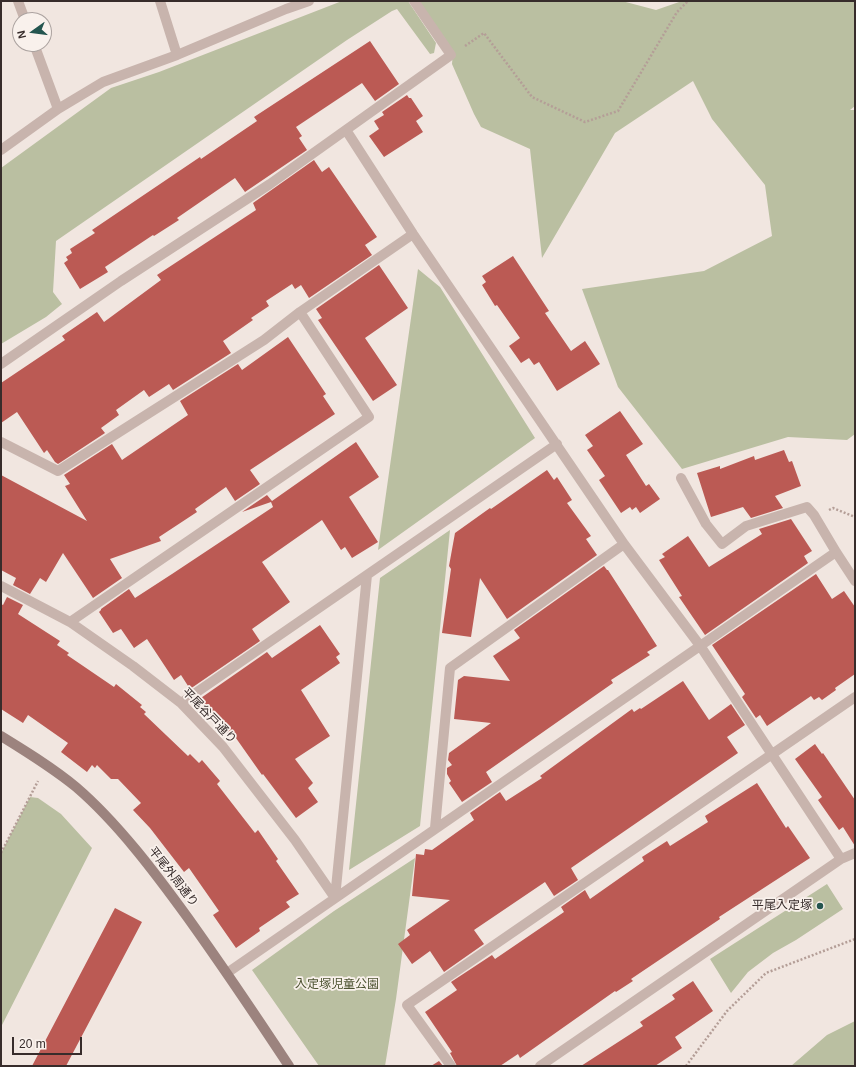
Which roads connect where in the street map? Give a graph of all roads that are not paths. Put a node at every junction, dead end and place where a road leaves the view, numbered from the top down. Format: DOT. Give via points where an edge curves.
graph roads {
  1 [pos="18,1"];
  2 [pos="160,1"];
  3 [pos="309,1"];
  4 [pos="414,1"];
  5 [pos="285,5"];
  6 [pos="22,12"];
  7 [pos="37,52"];
  8 [pos="177,55"];
  9 [pos="58,109"];
  10 [pos="346,130"];
  11 [pos="1,150"];
  12 [pos="413,234"];
  13 [pos="300,312"];
  14 [pos="1,364"];
  15 [pos="1,442"];
  16 [pos="557,444"];
  17 [pos="681,478"];
  18 [pos="624,544"];
  19 [pos="836,552"];
  20 [pos="367,575"];
  21 [pos="855,581"];
  22 [pos="1,586"];
  23 [pos="70,622"];
  24 [pos="701,647"];
  25 [pos="855,696"];
  26 [pos="181,703"];
  27 [pos="1,736"];
  28 [pos="773,754"];
  29 [pos="435,828"];
  30 [pos="855,853"];
  31 [pos="841,859"];
  32 [pos="335,898"];
  33 [pos="227,973"];
  34 [pos="289,1066"];
  35 [pos="451,1066"];
  36 [pos="540,1066"];
  1 -- 6 [label="street"];
  2 -- 8 [label="street"];
  3 -- 5 [label="street"];
  4 -- 10 [label="street" via="451,55"];
  5 -- 8 [label="street"];
  7 -- 9 [label="street"];
  8 -- 9 [label="street" via="103,82"];
  9 -- 11 [label="street"];
  10 -- 12 [label="street"];
  10 -- 14 [label="street" via="270,184 121,281"];
  12 -- 13 [label="street"];
  12 -- 16 [label="street"];
  13 -- 15 [label="street" via="264,340 58,471"];
  13 -- 23 [label="street" via="368,418"];
  16 -- 18 [label="street"];
  16 -- 20 [label="street"];
  17 -- 19 [label="street" via="706,524 722,544 746,526 807,507"];
  18 -- 24 [label="street"];
  18 -- 29 [label="street" via="450,668"];
  19 -- 21 [label="street"];
  19 -- 24 [label="street"];
  20 -- 26 [label="street"];
  20 -- 32 [label="street"];
  22 -- 23 [label="street, 平尾谷戸通り"];
  23 -- 26 [label="street, 平尾谷戸通り"];
  24 -- 28 [label="street"];
  24 -- 29 [label="street"];
  25 -- 28 [label="street"];
  26 -- 32 [label="street, 平尾谷戸通り" via="223,747 296,840"];
  27 -- 33 [label="street, 平尾外周通り" via="77,788 106,816 159,877"];
  28 -- 31 [label="street"];
  28 -- 35 [label="street" via="407,1005"];
  29 -- 32 [label="street"];
  30 -- 31 [label="street"];
  31 -- 36 [label="street"];
  32 -- 33 [label="street"];
  33 -- 34 [label="street, 平尾外周通り"];
}
